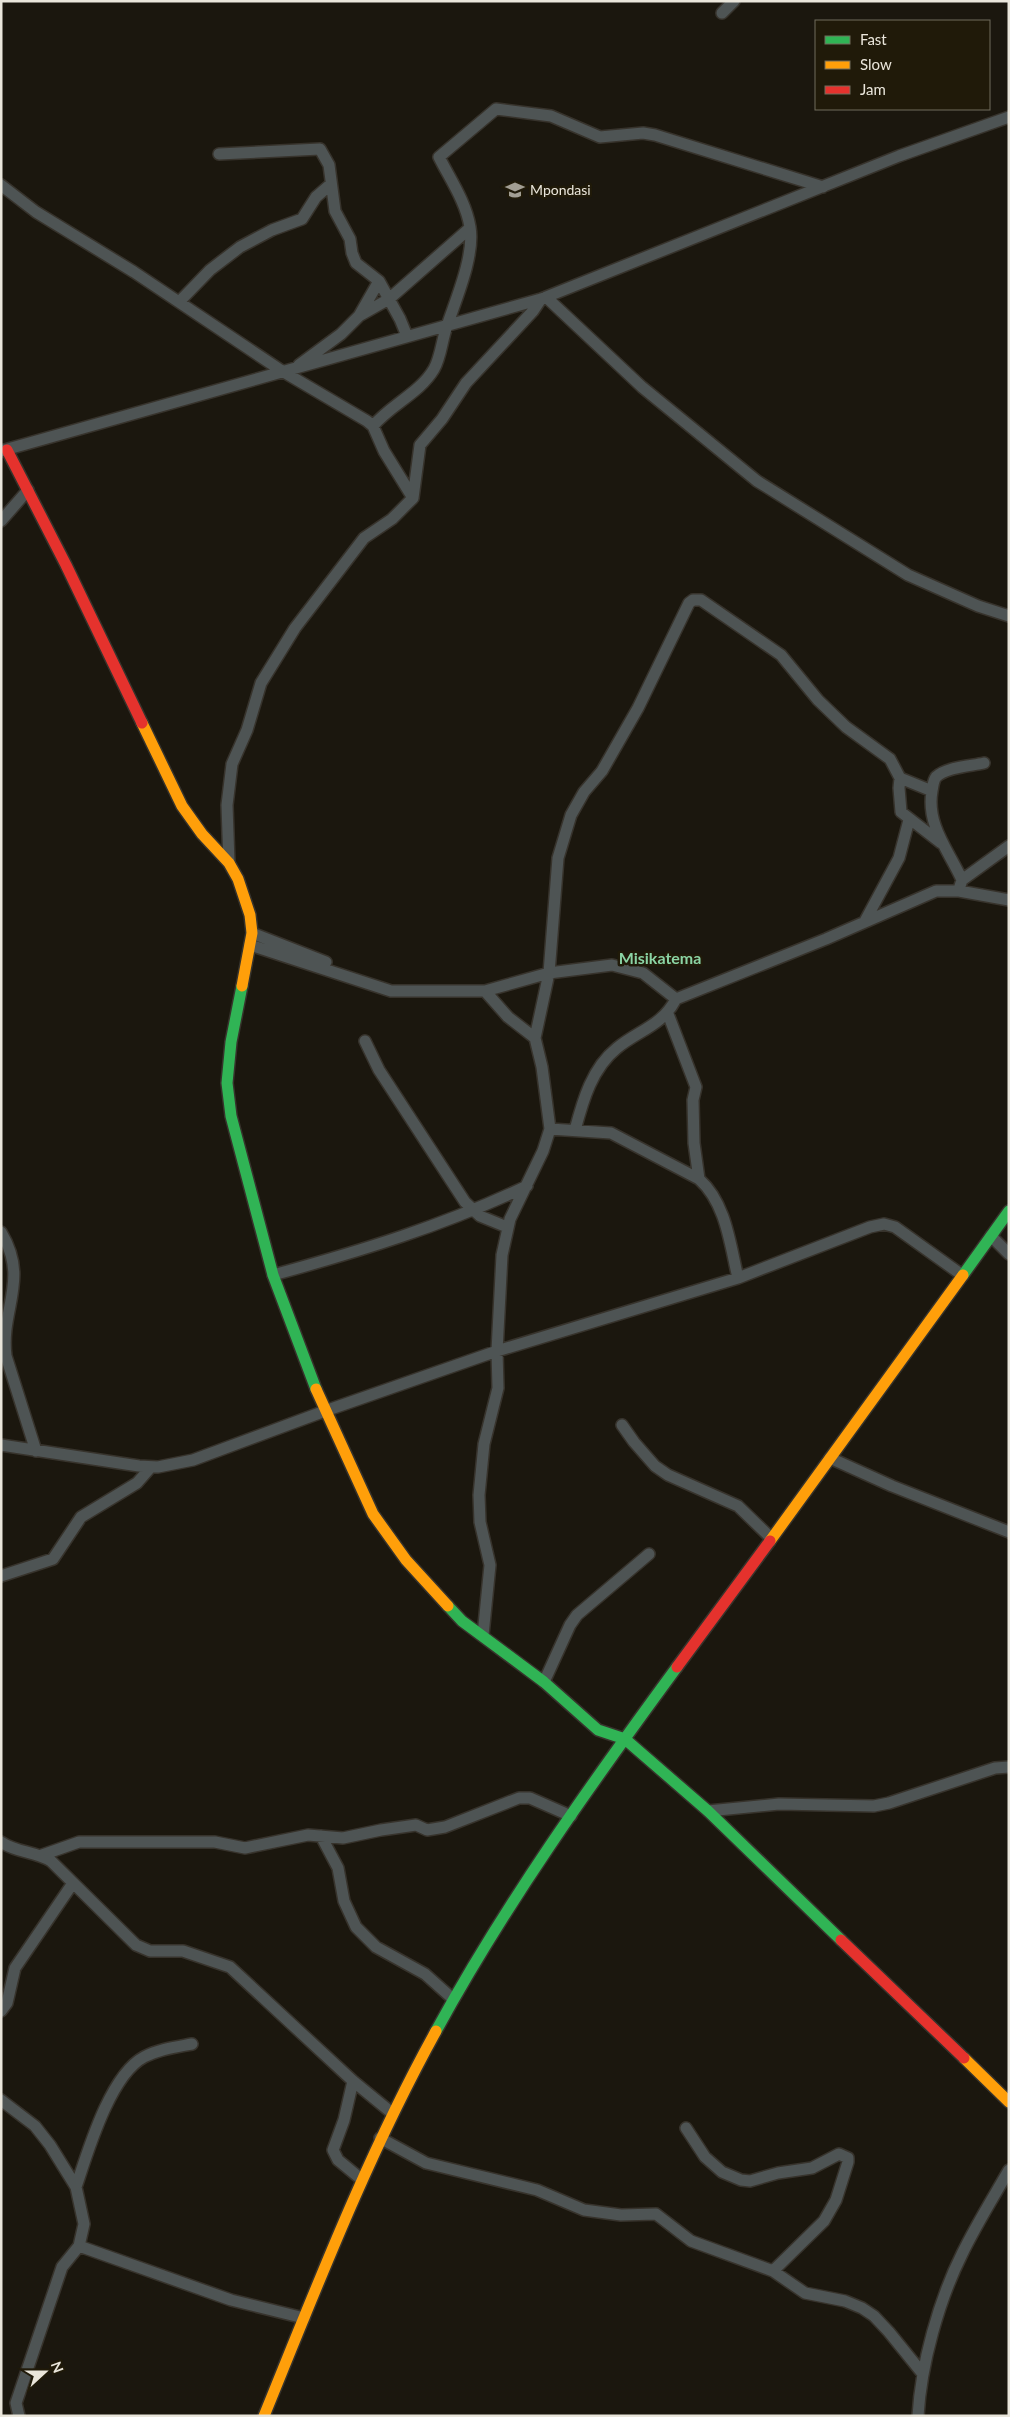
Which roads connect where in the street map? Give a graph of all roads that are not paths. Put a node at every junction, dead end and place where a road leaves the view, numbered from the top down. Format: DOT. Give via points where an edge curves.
graph roads {
  1 [pos="734,1"];
  2 [pos="722,12"];
  3 [pos="1009,117"];
  4 [pos="219,154"];
  5 [pos="331,184"];
  6 [pos="1,185"];
  7 [pos="823,187"];
  8 [pos="470,228"];
  9 [pos="379,281"];
  10 [pos="544,298"];
  11 [pos="389,299"];
  12 [pos="179,302"];
  13 [pos="359,316"];
  14 [pos="447,325"];
  15 [pos="407,336"];
  16 [pos="297,367"];
  17 [pos="282,371"];
  18 [pos="373,426"];
  19 [pos="4,450"];
  20 [pos="28,490"];
  21 [pos="413,498"];
  22 [pos="1,521"];
  23 [pos="1009,616"];
  24 [pos="984,763"];
  25 [pos="900,778"];
  26 [pos="932,791"];
  27 [pos="909,820"];
  28 [pos="941,843"];
  29 [pos="1009,846"];
  30 [pos="229,863"];
  31 [pos="961,885"];
  32 [pos="1009,900"];
  33 [pos="865,921"];
  34 [pos="252,933"];
  35 [pos="250,946"];
  36 [pos="549,973"];
  37 [pos="344,974"];
  38 [pos="485,991"];
  39 [pos="676,999"];
  40 [pos="668,1014"];
  41 [pos="535,1038"];
  42 [pos="365,1042"];
  43 [pos="550,1130"];
  44 [pos="575,1130"];
  45 [pos="699,1179"];
  46 [pos="527,1186"];
  47 [pos="473,1210"];
  48 [pos="1009,1211"];
  49 [pos="507,1227"];
  50 [pos="1,1232"];
  51 [pos="991,1236"];
  52 [pos="1009,1254"];
  53 [pos="273,1275"];
  54 [pos="962,1275"];
  55 [pos="738,1278"];
  56 [pos="497,1351"];
  57 [pos="325,1411"];
  58 [pos="622,1424"];
  59 [pos="1,1445"];
  60 [pos="36,1451"];
  61 [pos="830,1458"];
  62 [pos="151,1467"];
  63 [pos="1009,1532"];
  64 [pos="771,1538"];
  65 [pos="649,1554"];
  66 [pos="1,1576"];
  67 [pos="482,1635"];
  68 [pos="544,1682"];
  69 [pos="625,1739"];
  70 [pos="1009,1767"];
  71 [pos="708,1811"];
  72 [pos="570,1816"];
  73 [pos="322,1836"];
  74 [pos="1,1842"];
  75 [pos="42,1855"];
  76 [pos="73,1883"];
  77 [pos="453,1999"];
  78 [pos="1,2011"];
  79 [pos="192,2044"];
  80 [pos="353,2081"];
  81 [pos="1,2100"];
  82 [pos="1009,2102"];
  83 [pos="392,2113"];
  84 [pos="686,2128"];
  85 [pos="380,2138"];
  86 [pos="1009,2170"];
  87 [pos="361,2178"];
  88 [pos="76,2187"];
  89 [pos="79,2246"];
  90 [pos="773,2271"];
  91 [pos="304,2318"];
  92 [pos="923,2374"];
  93 [pos="19,2416"];
  94 [pos="264,2416"];
  95 [pos="918,2416"];
  1 -- 2 [label="street"];
  3 -- 7 [label="street"];
  4 -- 5 [label="street" via="320,149 329,165"];
  5 -- 9 [label="street" via="335,211 350,239 356,263"];
  5 -- 12 [label="street" via="316,197 302,219 240,247 203,276"];
  6 -- 12 [label="street" via="36,212"];
  7 -- 8 [label="street" via="655,135 600,137 551,116 496,109 439,157 461,199"];
  7 -- 10 [label="street"];
  8 -- 11 [label="street"];
  8 -- 14 [label="street" via="464,275"];
  9 -- 11 [label="street"];
  9 -- 13 [label="street"];
  10 -- 14 [label="street"];
  10 -- 21 [label="street" via="466,383 420,445"];
  10 -- 23 [label="street" via="642,387 757,481 908,575 969,603"];
  11 -- 13 [label="street"];
  11 -- 15 [label="street"];
  12 -- 17 [label="street"];
  13 -- 16 [label="street"];
  14 -- 15 [label="street"];
  14 -- 18 [label="street" via="435,368"];
  15 -- 16 [label="street"];
  16 -- 17 [label="street"];
  17 -- 18 [label="street"];
  17 -- 19 [label="street"];
  18 -- 21 [label="street" via="384,451"];
  19 -- 20 [label="main road"];
  20 -- 22 [label="street"];
  20 -- 30 [label="main road" via="182,806"];
  21 -- 30 [label="street" via="392,519 364,538 295,628 261,683 247,730 232,764 227,805"];
  24 -- 26 [label="street" via="941,773 933,782"];
  25 -- 26 [label="street"];
  25 -- 27 [label="street" via="899,808"];
  25 -- 36 [label="street" via="890,759 846,727 818,700 781,655 701,600 693,600 681,617 638,708 602,771 584,792 571,815 558,858"];
  26 -- 28 [label="street" via="931,816"];
  27 -- 28 [label="street"];
  27 -- 33 [label="street" via="899,858"];
  28 -- 31 [label="street" via="950,855"];
  29 -- 31 [label="street"];
  30 -- 34 [label="main road" via="247,902"];
  31 -- 32 [label="street"];
  31 -- 33 [label="street" via="936,891"];
  33 -- 39 [label="street"];
  34 -- 35 [label="main road"];
  34 -- 37 [label="street" via="324,961"];
  35 -- 37 [label="street"];
  35 -- 53 [label="main road" via="231,1042 228,1098"];
  36 -- 38 [label="street"];
  36 -- 39 [label="street" via="612,965 642,973"];
  36 -- 41 [label="street"];
  37 -- 38 [label="street" via="391,991"];
  38 -- 41 [label="street" via="516,1024"];
  39 -- 40 [label="street"];
  40 -- 44 [label="street" via="615,1049 603,1063 586,1090"];
  40 -- 45 [label="street" via="696,1087 693,1100 694,1143"];
  41 -- 43 [label="street"];
  42 -- 47 [label="street" via="379,1070"];
  43 -- 44 [label="street"];
  43 -- 46 [label="street"];
  44 -- 45 [label="street" via="612,1133"];
  45 -- 55 [label="street" via="717,1201"];
  46 -- 47 [label="street"];
  46 -- 49 [label="street"];
  47 -- 49 [label="street"];
  47 -- 53 [label="street" via="373,1248"];
  48 -- 51 [label="main road"];
  49 -- 56 [label="street" via="502,1255"];
  50 -- 60 [label="street" via="15,1268 6,1356"];
  51 -- 52 [label="street"];
  51 -- 54 [label="main road"];
  53 -- 57 [label="main road"];
  54 -- 55 [label="street" via="903,1231 884,1224"];
  54 -- 61 [label="main road"];
  55 -- 56 [label="street"];
  56 -- 57 [label="street"];
  56 -- 67 [label="street" via="498,1388 484,1444 479,1495 480,1522 490,1565"];
  57 -- 62 [label="street" via="193,1460"];
  57 -- 67 [label="main road" via="360,1489 388,1536 432,1590"];
  58 -- 64 [label="street" via="655,1466 738,1506"];
  59 -- 60 [label="street"];
  60 -- 62 [label="street"];
  61 -- 63 [label="street"];
  61 -- 64 [label="main road"];
  62 -- 66 [label="street" via="137,1483 81,1517 53,1559"];
  64 -- 69 [label="main road"];
  65 -- 68 [label="street" via="577,1615"];
  67 -- 68 [label="main road"];
  68 -- 69 [label="main road" via="598,1730"];
  69 -- 71 [label="main road"];
  69 -- 72 [label="main road"];
  70 -- 71 [label="street" via="995,1768 881,1805 779,1804"];
  71 -- 82 [label="main road"];
  72 -- 73 [label="street" via="530,1798 519,1798 445,1827 427,1830 416,1825 349,1838"];
  72 -- 77 [label="main road" via="492,1933"];
  73 -- 75 [label="street" via="308,1835 245,1848 215,1842 79,1842"];
  73 -- 77 [label="street" via="338,1868 344,1902 356,1927 376,1947 425,1974"];
  74 -- 75 [label="street" via="15,1850"];
  75 -- 76 [label="street" via="57,1865"];
  76 -- 78 [label="street" via="15,1968 7,2003"];
  76 -- 80 [label="street" via="136,1945 150,1951 183,1951 230,1967"];
  77 -- 83 [label="main road"];
  79 -- 88 [label="street" via="158,2050 130,2069 111,2095 96,2127"];
  80 -- 83 [label="street"];
  80 -- 87 [label="street" via="333,2150 338,2160"];
  81 -- 88 [label="street" via="35,2126"];
  83 -- 85 [label="main road"];
  84 -- 90 [label="street" via="706,2157 722,2172 741,2180 812,2168 839,2154 848,2158 836,2200 824,2221"];
  85 -- 87 [label="main road"];
  85 -- 90 [label="street" via="426,2163 537,2190 584,2210 621,2215 656,2214 691,2241"];
  86 -- 92 [label="street" via="951,2278"];
  87 -- 91 [label="main road"];
  88 -- 89 [label="street" via="84,2224"];
  89 -- 91 [label="street" via="231,2300"];
  89 -- 93 [label="street" via="62,2267 16,2403"];
  90 -- 92 [label="street" via="805,2293 845,2301 868,2312"];
  91 -- 94 [label="main road"];
  92 -- 95 [label="street"];
}
